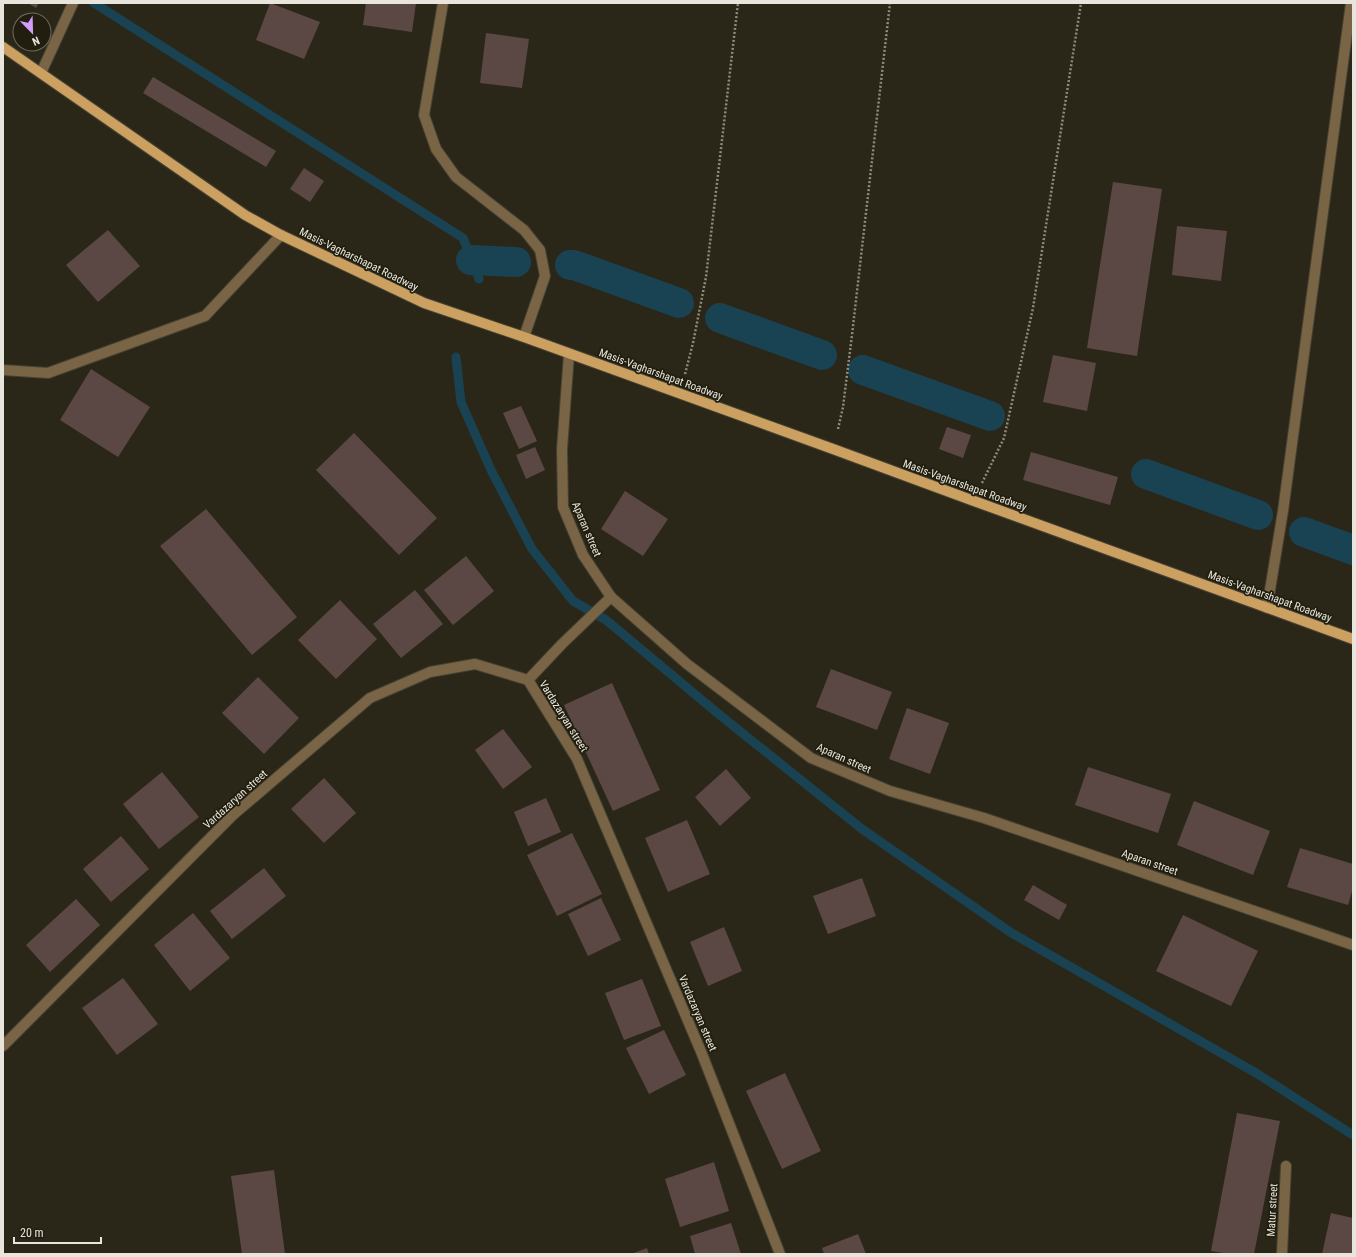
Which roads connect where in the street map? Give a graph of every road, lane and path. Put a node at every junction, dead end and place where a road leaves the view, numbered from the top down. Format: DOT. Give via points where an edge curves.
graph roads {
  1 [pos="73,3"];
  2 [pos="443,3"];
  3 [pos="738,3"];
  4 [pos="890,3"];
  5 [pos="1081,3"];
  6 [pos="1350,3"];
  7 [pos="3,46"];
  8 [pos="41,73"];
  9 [pos="281,235"];
  10 [pos="524,338"];
  11 [pos="569,354"];
  12 [pos="3,370"];
  13 [pos="680,394"];
  14 [pos="833,449"];
  15 [pos="974,501"];
  16 [pos="611,597"];
  17 [pos="1267,608"];
  18 [pos="1353,639"];
  19 [pos="528,680"];
  20 [pos="1353,946"];
  21 [pos="3,1046"];
  22 [pos="1286,1166"];
  23 [pos="780,1254"];
  24 [pos="1282,1254"];
  1 -- 8 [label="street"];
  2 -- 10 [label="street" via="424,115 436,149 456,177 524,230 540,250 545,276"];
  3 -- 13 [label="path" via="706,278"];
  4 -- 14 [label="path" via="843,408"];
  5 -- 15 [label="path" via="1033,308 1004,438"];
  6 -- 17 [label="street" via="1284,504"];
  7 -- 8 [label="main road, Masis-Vagharshapat Roadway"];
  8 -- 9 [label="main road, Masis-Vagharshapat Roadway" via="245,216"];
  9 -- 10 [label="main road, Masis-Vagharshapat Roadway" via="424,303"];
  9 -- 12 [label="street" via="204,316 48,373"];
  10 -- 11 [label="main road, Masis-Vagharshapat Roadway"];
  11 -- 13 [label="main road, Masis-Vagharshapat Roadway"];
  11 -- 16 [label="street, Aparan street" via="562,449 563,507 583,555"];
  13 -- 14 [label="main road, Masis-Vagharshapat Roadway"];
  14 -- 15 [label="main road, Masis-Vagharshapat Roadway"];
  15 -- 17 [label="main road, Masis-Vagharshapat Roadway"];
  16 -- 19 [label="street"];
  16 -- 20 [label="street, Aparan street" via="687,664 811,758 890,791 984,818"];
  17 -- 18 [label="main road, Masis-Vagharshapat Roadway"];
  19 -- 21 [label="street, Vardazaryan street" via="475,664 430,672 370,698 233,815"];
  19 -- 23 [label="street, Vardazaryan street" via="577,759 702,1054"];
  22 -- 24 [label="street, Matur street"];
}
